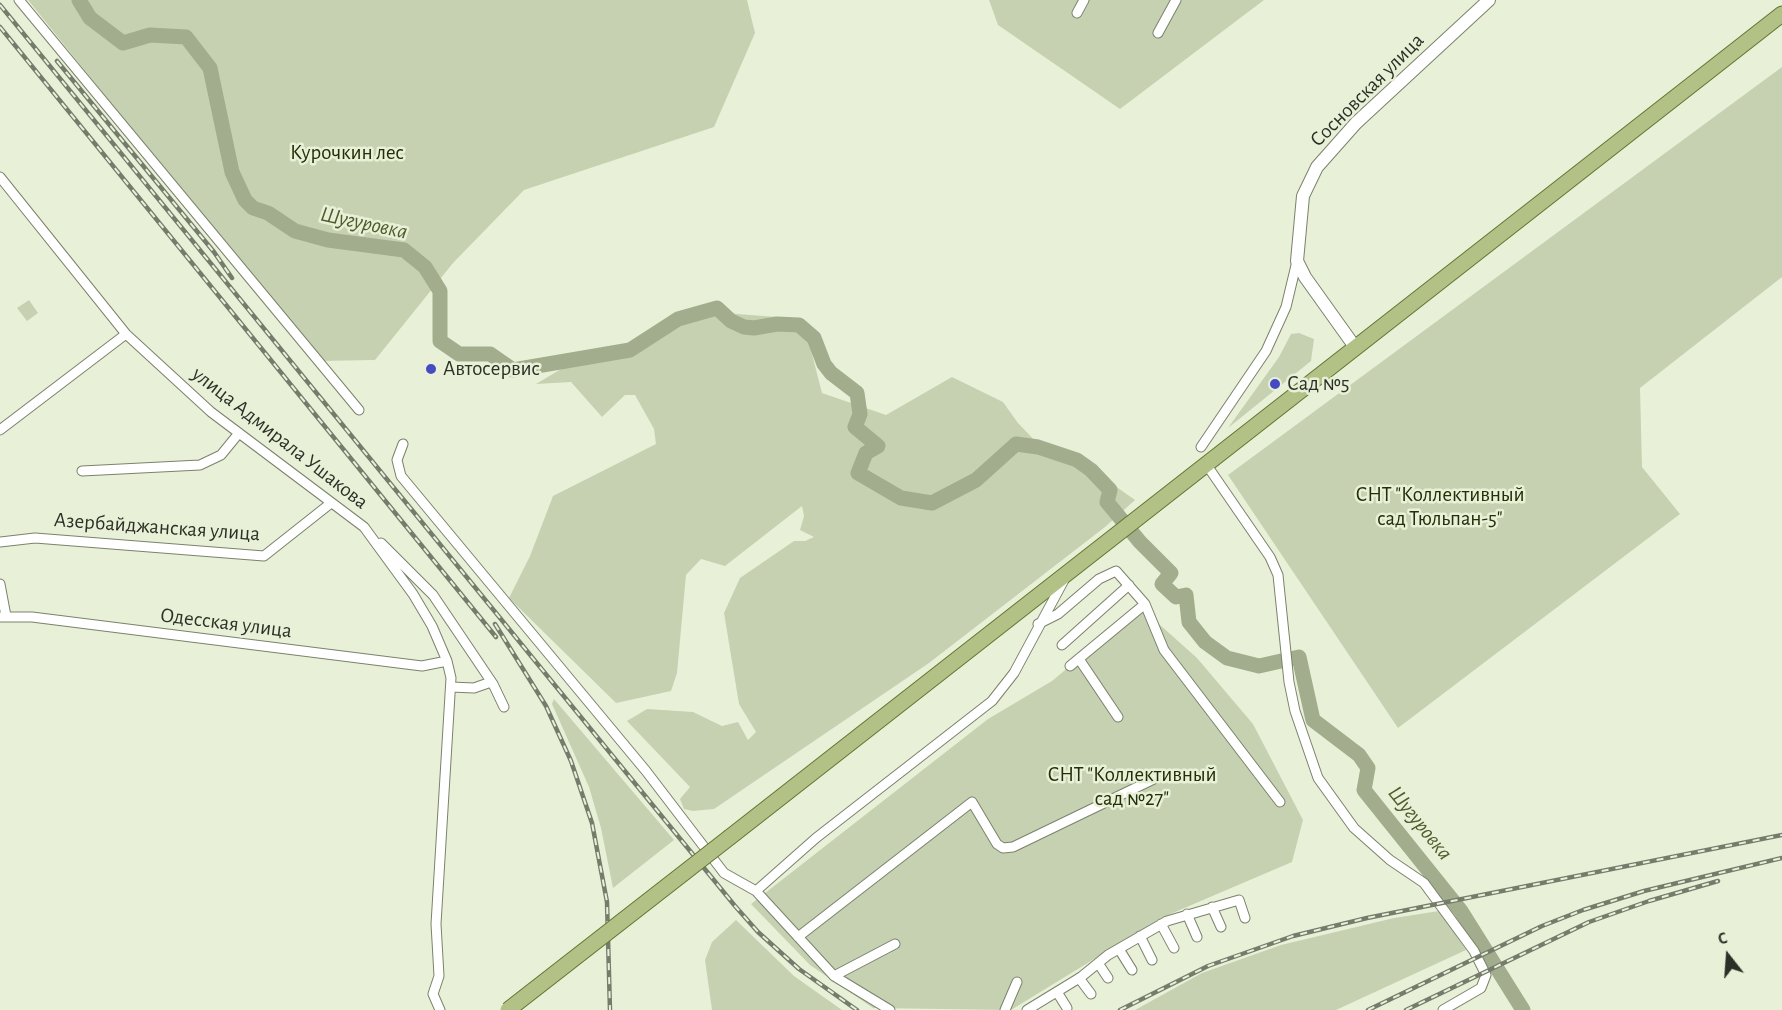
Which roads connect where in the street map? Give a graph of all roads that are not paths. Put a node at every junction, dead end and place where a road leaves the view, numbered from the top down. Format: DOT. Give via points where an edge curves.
graph roads {
  1 [pos="19,0"];
  2 [pos="1084,0"];
  3 [pos="1176,0"];
  4 [pos="1489,0"];
  5 [pos="1077,13"];
  6 [pos="1782,14"];
  7 [pos="1158,33"];
  8 [pos="0,177"];
  9 [pos="1297,261"];
  10 [pos="126,334"];
  11 [pos="1356,347"];
  12 [pos="359,410"];
  13 [pos="0,430"];
  14 [pos="239,433"];
  15 [pos="404,444"];
  16 [pos="1201,447"];
  17 [pos="1206,464"];
  18 [pos="82,471"];
  19 [pos="331,503"];
  20 [pos="364,527"];
  21 [pos="0,542"];
  22 [pos="1069,572"];
  23 [pos="0,585"];
  24 [pos="1129,585"];
  25 [pos="1145,604"];
  26 [pos="3,616"];
  27 [pos="1038,624"];
  28 [pos="1062,645"];
  29 [pos="1079,659"];
  30 [pos="447,661"];
  31 [pos="1070,666"];
  32 [pos="491,682"];
  33 [pos="451,687"];
  34 [pos="504,707"];
  35 [pos="1118,717"];
  36 [pos="1156,778"];
  37 [pos="1280,802"];
  38 [pos="756,891"];
  39 [pos="1212,907"];
  40 [pos="1187,914"];
  41 [pos="1245,918"];
  42 [pos="1161,924"];
  43 [pos="1221,927"];
  44 [pos="1140,936"];
  45 [pos="798,937"];
  46 [pos="1197,937"];
  47 [pos="895,944"];
  48 [pos="1174,948"];
  49 [pos="1119,949"];
  50 [pos="1152,960"];
  51 [pos="1098,963"];
  52 [pos="1132,969"];
  53 [pos="834,976"];
  54 [pos="1079,978"];
  55 [pos="1108,978"];
  56 [pos="1017,982"];
  57 [pos="1057,992"];
  58 [pos="1091,994"];
  59 [pos="1464,1006"];
  60 [pos="1034,1008"];
  61 [pos="1067,1008"];
  62 [pos="440,1010"];
  63 [pos="508,1010"];
  64 [pos="890,1010"];
  65 [pos="1005,1010"];
  66 [pos="1443,1010"];
  1 -- 12 [label="street"];
  2 -- 5 [label="street"];
  3 -- 7 [label="street"];
  4 -- 9 [label="street, Сосновская улица" via="1356,123 1317,167 1303,196"];
  6 -- 11 [label="main road"];
  8 -- 10 [label="street, улица Адмирала Ушакова"];
  9 -- 11 [label="street"];
  9 -- 16 [label="street" via="1286,307 1266,351"];
  10 -- 13 [label="street"];
  10 -- 14 [label="street, улица Адмирала Ушакова"];
  11 -- 17 [label="main road"];
  14 -- 18 [label="street" via="221,455 200,465"];
  14 -- 19 [label="street, улица Адмирала Ушакова"];
  15 -- 38 [label="street" via="397,460 401,476 646,771 724,873"];
  17 -- 22 [label="main road"];
  17 -- 59 [label="street" via="1270,557 1278,575 1289,682 1318,778 1354,828 1424,883 1474,951 1486,975 1481,988"];
  19 -- 20 [label="street, улица Адмирала Ушакова"];
  19 -- 21 [label="street, Азербайджанская улица" via="264,556 35,537"];
  20 -- 30 [label="street, улица Адмирала Ушакова" via="413,594"];
  20 -- 32 [label="street" via="432,595"];
  22 -- 27 [label="street"];
  22 -- 63 [label="main road, bridge"];
  23 -- 26 [label="street"];
  24 -- 25 [label="street"];
  24 -- 27 [label="street" via="1116,571"];
  24 -- 28 [label="street"];
  25 -- 29 [label="street"];
  25 -- 37 [label="street" via="1164,650"];
  26 -- 30 [label="street, Одесская улица" via="422,666"];
  27 -- 38 [label="street" via="1014,673 992,701 816,838"];
  29 -- 31 [label="street"];
  29 -- 35 [label="street"];
  30 -- 33 [label="street, улица Адмирала Ушакова"];
  32 -- 33 [label="street" via="474,688"];
  32 -- 34 [label="street"];
  33 -- 62 [label="street, улица Адмирала Ушакова" via="436,924 439,976 433,994"];
  36 -- 45 [label="street" via="1013,847 997,844 972,802"];
  38 -- 45 [label="street"];
  39 -- 40 [label="street"];
  39 -- 41 [label="street" via="1239,900"];
  39 -- 43 [label="street"];
  40 -- 42 [label="street"];
  40 -- 46 [label="street"];
  42 -- 44 [label="street"];
  42 -- 48 [label="street"];
  44 -- 49 [label="street"];
  44 -- 50 [label="street"];
  45 -- 53 [label="street"];
  47 -- 53 [label="street"];
  49 -- 51 [label="street"];
  49 -- 52 [label="street"];
  51 -- 54 [label="street"];
  51 -- 55 [label="street"];
  53 -- 64 [label="street"];
  54 -- 57 [label="street"];
  54 -- 58 [label="street"];
  56 -- 65 [label="street"];
  57 -- 60 [label="street"];
  57 -- 61 [label="street"];
  59 -- 66 [label="street"];
}
